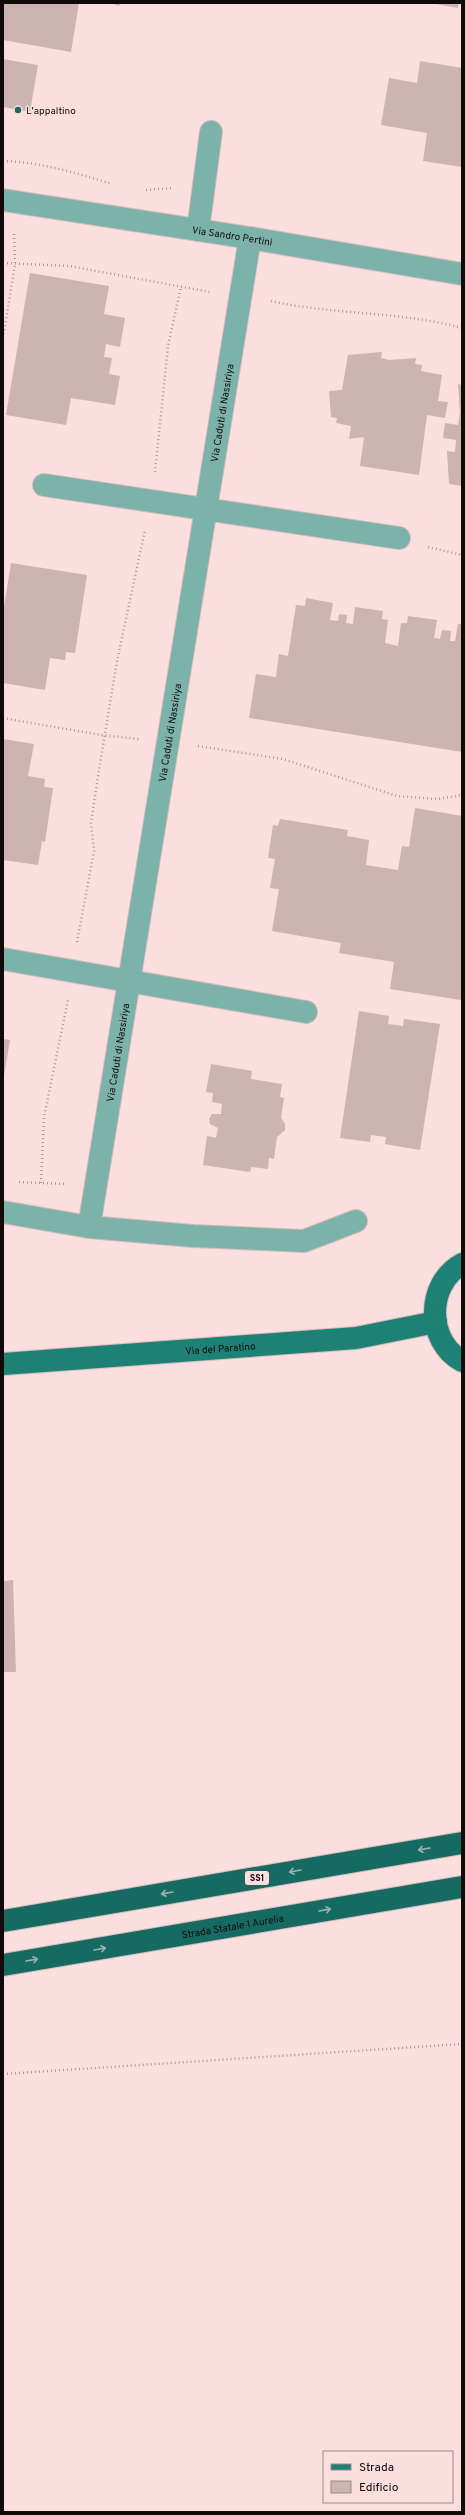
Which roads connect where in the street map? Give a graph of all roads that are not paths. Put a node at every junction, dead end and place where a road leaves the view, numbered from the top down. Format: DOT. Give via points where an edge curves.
graph roads {
  1 [pos="211,132"];
  2 [pos="10,201"];
  3 [pos="198,230"];
  4 [pos="250,238"];
  5 [pos="462,274"];
  6 [pos="44,485"];
  7 [pos="204,511"];
  8 [pos="399,538"];
  9 [pos="3,959"];
  10 [pos="130,981"];
  11 [pos="306,1012"];
  12 [pos="3,1212"];
  13 [pos="356,1221"];
  14 [pos="89,1227"];
  15 [pos="462,1264"];
  16 [pos="436,1322"];
  17 [pos="462,1361"];
  18 [pos="3,1364"];
  19 [pos="462,1843"];
  20 [pos="462,1887"];
  21 [pos="3,1921"];
  22 [pos="3,1965"];
  1 -- 3 [label="street"];
  2 -- 3 [label="street, Via Sandro Pertini"];
  3 -- 4 [label="street, Via Sandro Pertini"];
  4 -- 5 [label="street, Via Sandro Pertini"];
  4 -- 7 [label="street, Via Caduti di Nassiriya"];
  6 -- 7 [label="street"];
  7 -- 8 [label="street"];
  7 -- 10 [label="street, Via Caduti di Nassiriya"];
  9 -- 10 [label="street"];
  10 -- 11 [label="street"];
  10 -- 14 [label="street, Via Caduti di Nassiriya"];
  12 -- 14 [label="street"];
  13 -- 14 [label="street" via="304,1241 193,1236"];
  15 -- 16 [label="main road" via="441,1285 436,1303"];
  16 -- 17 [label="main road" via="439,1336 447,1348"];
  16 -- 18 [label="main road, Via del Paratino" via="356,1338"];
  19 -- 21 [label="highway, SS1, one-way"];
  22 -- 20 [label="highway, Strada Statale 1 Aurelia, one-way"];
}
